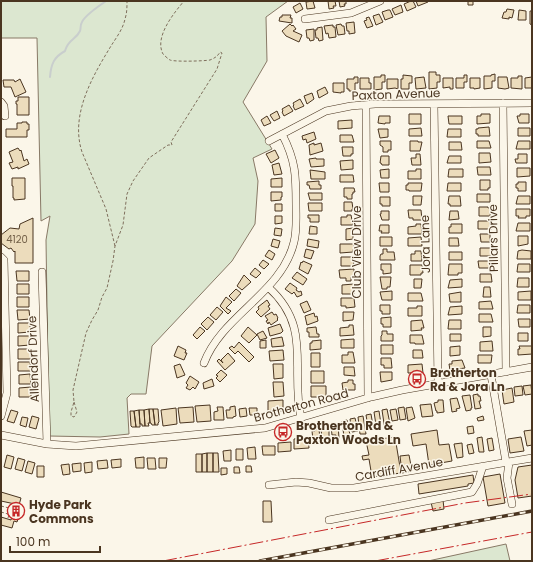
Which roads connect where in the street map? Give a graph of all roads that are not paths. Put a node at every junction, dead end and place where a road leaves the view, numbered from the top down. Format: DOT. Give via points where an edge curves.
graph roads {
  1 [pos="380,1"];
  2 [pos="305,19"];
  3 [pos="1,102"];
  4 [pos="532,103"];
  5 [pos="434,104"];
  6 [pos="503,104"];
  7 [pos="366,106"];
  8 [pos="5,116"];
  9 [pos="282,134"];
  10 [pos="269,141"];
  11 [pos="3,259"];
  12 [pos="42,272"];
  13 [pos="268,287"];
  14 [pos="204,363"];
  15 [pos="532,367"];
  16 [pos="506,372"];
  17 [pos="491,375"];
  18 [pos="438,383"];
  19 [pos="368,398"];
  20 [pos="1,416"];
  21 [pos="300,418"];
  22 [pos="1,435"];
  23 [pos="47,444"];
  24 [pos="532,458"];
  25 [pos="507,462"];
  26 [pos="483,466"];
  27 [pos="269,485"];
  28 [pos="512,504"];
  29 [pos="329,520"];
  1 -- 2 [label="street" via="351,13"];
  3 -- 8 [label="street"];
  4 -- 6 [label="street, Paxton Avenue"];
  5 -- 6 [label="street, Paxton Avenue"];
  5 -- 7 [label="street, Paxton Avenue"];
  5 -- 18 [label="street, Jora Lane"];
  6 -- 16 [label="street, Pillars Drive"];
  7 -- 9 [label="street, Paxton Avenue" via="326,111"];
  7 -- 19 [label="street, Club View Drive"];
  9 -- 10 [label="street, Paxton Avenue"];
  9 -- 13 [label="street" via="289,147 296,175 296,233 287,260"];
  11 -- 20 [label="street" via="7,393"];
  12 -- 23 [label="street, Allendorf Drive"];
  13 -- 14 [label="street" via="228,327 208,352"];
  13 -- 21 [label="street" via="282,301 296,332"];
  15 -- 16 [label="street, Brotherton Road"];
  16 -- 17 [label="street, Brotherton Road"];
  17 -- 18 [label="street, Brotherton Road"];
  17 -- 25 [label="street"];
  18 -- 19 [label="street, Brotherton Road"];
  19 -- 21 [label="street, Brotherton Road"];
  21 -- 23 [label="street, Brotherton Road" via="265,428 76,446"];
  22 -- 23 [label="street, Brotherton Road"];
  24 -- 25 [label="street, Cardiff Avenue"];
  25 -- 26 [label="street, Cardiff Avenue"];
  25 -- 28 [label="street"];
  26 -- 27 [label="street, Cardiff Avenue" via="354,488 331,488 296,482"];
  26 -- 29 [label="street" via="478,484 472,492"];
}
